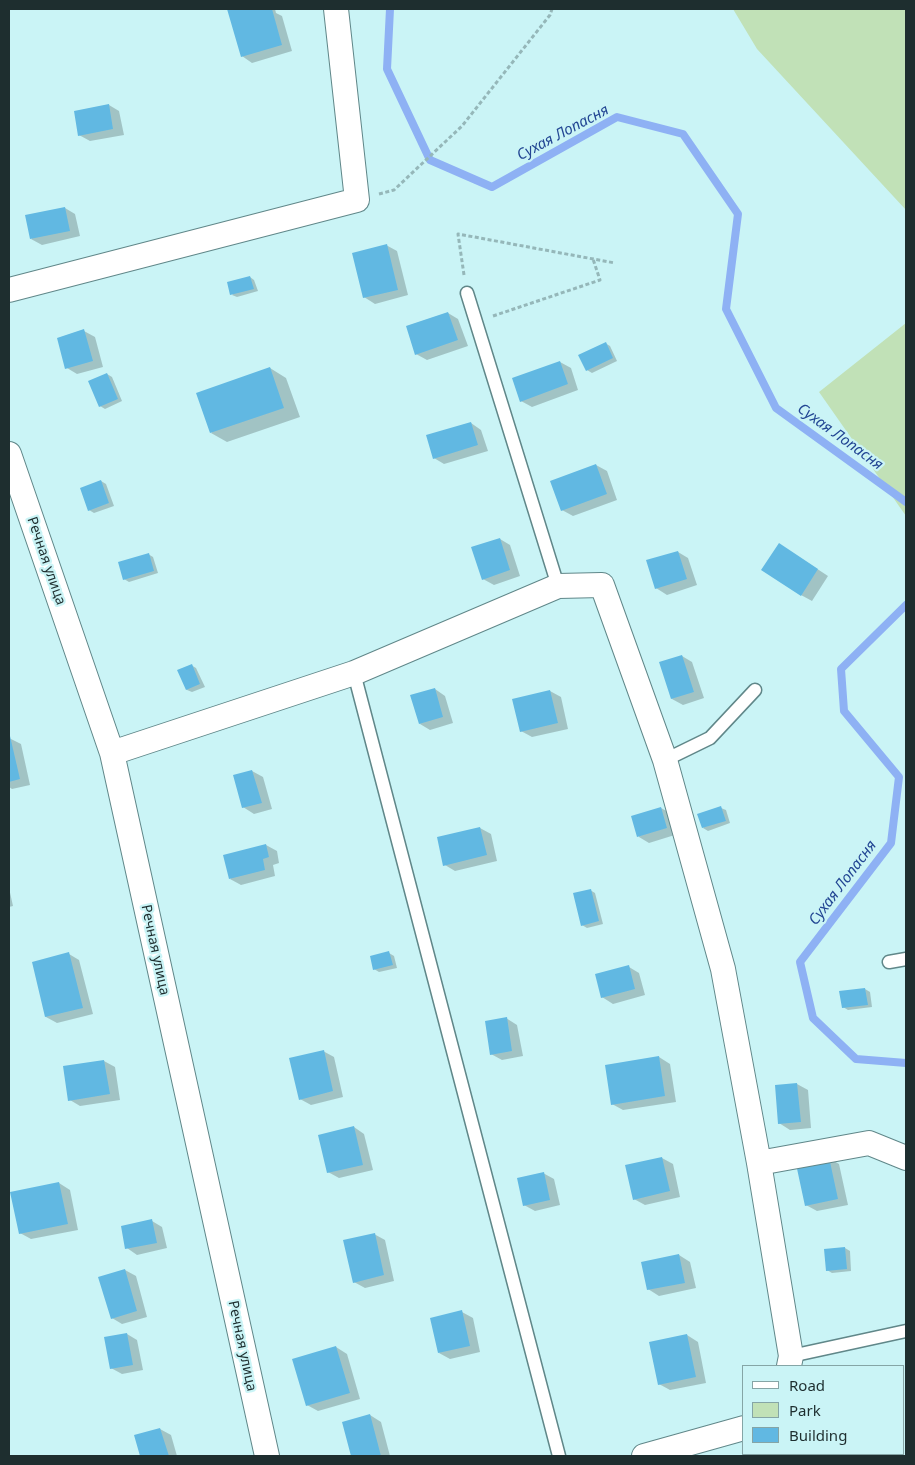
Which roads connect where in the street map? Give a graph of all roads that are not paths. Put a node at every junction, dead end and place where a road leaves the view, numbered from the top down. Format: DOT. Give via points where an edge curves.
graph roads {
  1 [pos="336,9"];
  2 [pos="9,290"];
  3 [pos="467,293"];
  4 [pos="9,454"];
  5 [pos="558,586"];
  6 [pos="354,673"];
  7 [pos="754,690"];
  8 [pos="112,753"];
  9 [pos="665,760"];
  10 [pos="906,959"];
  11 [pos="889,962"];
  12 [pos="906,1158"];
  13 [pos="759,1163"];
  14 [pos="906,1331"];
  15 [pos="790,1361"];
  16 [pos="742,1429"];
  17 [pos="267,1456"];
  18 [pos="559,1456"];
  19 [pos="644,1456"];
  1 -- 2 [label="street" via="357,200"];
  3 -- 5 [label="lane"];
  4 -- 8 [label="street, Речная улица"];
  5 -- 6 [label="street"];
  5 -- 9 [label="street" via="602,584"];
  6 -- 8 [label="street"];
  6 -- 18 [label="lane"];
  7 -- 9 [label="lane" via="710,738"];
  8 -- 17 [label="street, Речная улица"];
  9 -- 13 [label="street" via="723,969"];
  10 -- 11 [label="lane"];
  12 -- 13 [label="street" via="869,1143"];
  13 -- 15 [label="street"];
  14 -- 15 [label="lane"];
  16 -- 19 [label="street"];
}
